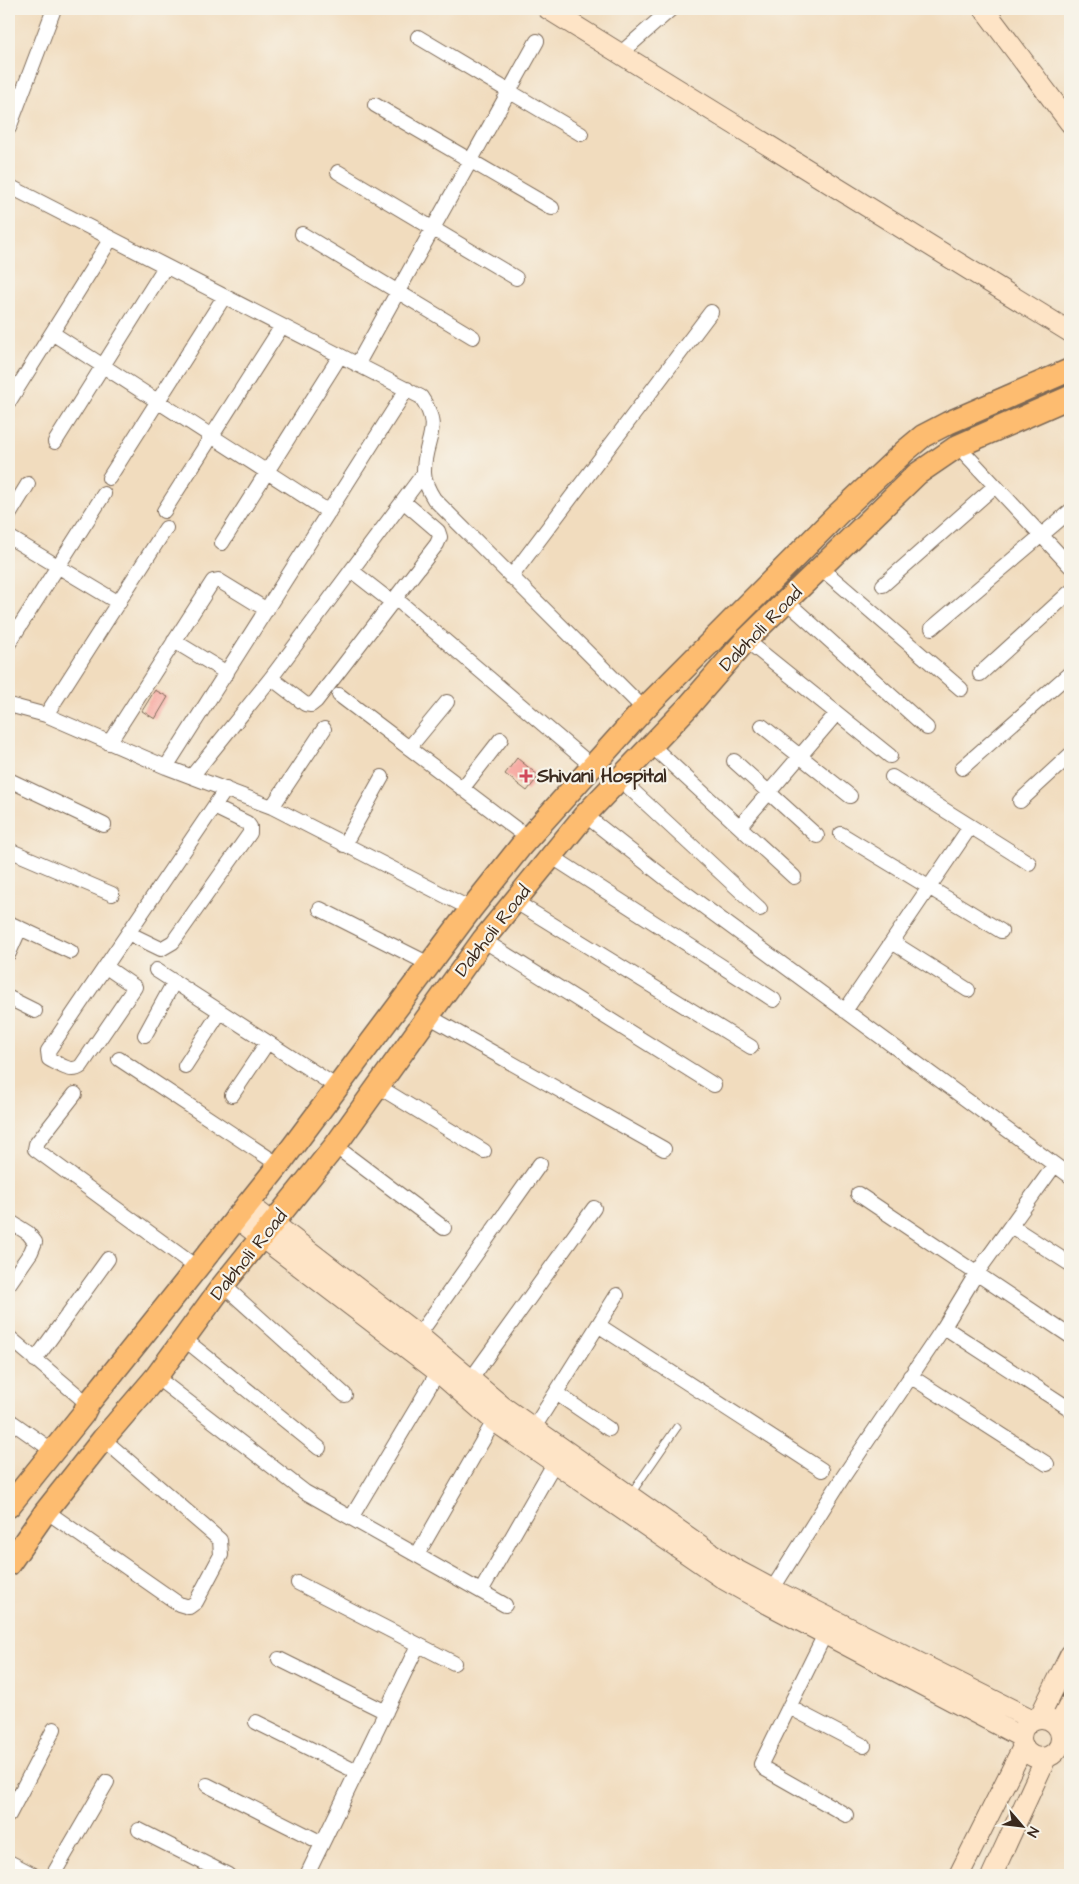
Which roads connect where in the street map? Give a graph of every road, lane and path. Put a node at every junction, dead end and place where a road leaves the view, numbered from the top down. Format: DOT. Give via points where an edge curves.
graph roads {
  1 [pos="54,9"];
  2 [pos="548,9"];
  3 [pos="671,9"];
  4 [pos="984,9"];
  5 [pos="418,37"];
  6 [pos="537,41"];
  7 [pos="621,53"];
  8 [pos="509,92"];
  9 [pos="375,105"];
  10 [pos="1070,123"];
  11 [pos="9,128"];
  12 [pos="581,134"];
  13 [pos="470,161"];
  14 [pos="338,172"];
  15 [pos="9,186"];
  16 [pos="552,208"];
  17 [pos="433,228"];
  18 [pos="302,234"];
  19 [pos="110,240"];
  20 [pos="165,267"];
  21 [pos="516,278"];
  22 [pos="398,292"];
  23 [pos="224,297"];
  24 [pos="711,312"];
  25 [pos="282,326"];
  26 [pos="1070,332"];
  27 [pos="52,333"];
  28 [pos="473,337"];
  29 [pos="340,356"];
  30 [pos="357,365"];
  31 [pos="103,366"];
  32 [pos="1070,370"];
  33 [pos="407,389"];
  34 [pos="1070,397"];
  35 [pos="10,400"];
  36 [pos="158,401"];
  37 [pos="212,436"];
  38 [pos="55,442"];
  39 [pos="958,446"];
  40 [pos="267,472"];
  41 [pos="424,473"];
  42 [pos="109,478"];
  43 [pos="28,484"];
  44 [pos="996,486"];
  45 [pos="104,494"];
  46 [pos="403,501"];
  47 [pos="164,511"];
  48 [pos="1070,511"];
  49 [pos="329,512"];
  50 [pos="9,515"];
  51 [pos="166,528"];
  52 [pos="1042,535"];
  53 [pos="9,537"];
  54 [pos="222,543"];
  55 [pos="58,566"];
  56 [pos="1070,566"];
  57 [pos="821,568"];
  58 [pos="352,570"];
  59 [pos="511,577"];
  60 [pos="883,585"];
  61 [pos="1070,592"];
  62 [pos="786,601"];
  63 [pos="118,603"];
  64 [pos="398,603"];
  65 [pos="267,610"];
  66 [pos="932,628"];
  67 [pos="746,640"];
  68 [pos="174,641"];
  69 [pos="9,644"];
  70 [pos="227,673"];
  71 [pos="1070,673"];
  72 [pos="980,674"];
  73 [pos="271,678"];
  74 [pos="961,689"];
  75 [pos="339,695"];
  76 [pos="447,702"];
  77 [pos="9,705"];
  78 [pos="644,709"];
  79 [pos="836,714"];
  80 [pos="46,715"];
  81 [pos="762,726"];
  82 [pos="927,728"];
  83 [pos="324,729"];
  84 [pos="501,739"];
  85 [pos="109,743"];
  86 [pos="652,746"];
  87 [pos="409,748"];
  88 [pos="1070,755"];
  89 [pos="799,756"];
  90 [pos="890,756"];
  91 [pos="734,761"];
  92 [pos="592,766"];
  93 [pos="166,767"];
  94 [pos="962,768"];
  95 [pos="192,776"];
  96 [pos="382,777"];
  97 [pos="892,777"];
  98 [pos="620,779"];
  99 [pos="9,780"];
  100 [pos="226,789"];
  101 [pos="462,789"];
  102 [pos="767,792"];
  103 [pos="850,796"];
  104 [pos="1020,801"];
  105 [pos="214,807"];
  106 [pos="272,807"];
  107 [pos="585,815"];
  108 [pos="104,825"];
  109 [pos="740,826"];
  110 [pos="970,827"];
  111 [pos="840,834"];
  112 [pos="817,836"];
  113 [pos="528,838"];
  114 [pos="344,845"];
  115 [pos="9,850"];
  116 [pos="551,856"];
  117 [pos="1029,863"];
  118 [pos="794,877"];
  119 [pos="930,887"];
  120 [pos="112,894"];
  121 [pos="516,902"];
  122 [pos="320,909"];
  123 [pos="471,909"];
  124 [pos="760,909"];
  125 [pos="14,926"];
  126 [pos="1001,931"];
  127 [pos="128,934"];
  128 [pos="483,940"];
  129 [pos="892,942"];
  130 [pos="71,952"];
  131 [pos="9,953"];
  132 [pos="429,964"];
  133 [pos="106,967"];
  134 [pos="156,970"];
  135 [pos="174,982"];
  136 [pos="968,990"];
  137 [pos="9,998"];
  138 [pos="774,1000"];
  139 [pos="35,1011"];
  140 [pos="845,1011"];
  141 [pos="220,1012"];
  142 [pos="430,1016"];
  143 [pos="145,1035"];
  144 [pos="267,1043"];
  145 [pos="751,1047"];
  146 [pos="118,1059"];
  147 [pos="185,1066"];
  148 [pos="714,1085"];
  149 [pos="337,1087"];
  150 [pos="379,1087"];
  151 [pos="75,1094"];
  152 [pos="232,1095"];
  153 [pos="335,1146"];
  154 [pos="664,1149"];
  155 [pos="484,1151"];
  156 [pos="540,1164"];
  157 [pos="279,1165"];
  158 [pos="1054,1166"];
  159 [pos="1070,1176"];
  160 [pos="858,1194"];
  161 [pos="594,1208"];
  162 [pos="241,1210"];
  163 [pos="9,1221"];
  164 [pos="1011,1226"];
  165 [pos="444,1228"];
  166 [pos="268,1232"];
  167 [pos="108,1259"];
  168 [pos="1070,1264"];
  169 [pos="196,1267"];
  170 [pos="976,1274"];
  171 [pos="9,1284"];
  172 [pos="223,1285"];
  173 [pos="617,1295"];
  174 [pos="598,1325"];
  175 [pos="944,1327"];
  176 [pos="1070,1336"];
  177 [pos="9,1337"];
  178 [pos="183,1338"];
  179 [pos="413,1342"];
  180 [pos="35,1360"];
  181 [pos="438,1372"];
  182 [pos="910,1376"];
  183 [pos="156,1377"];
  184 [pos="467,1386"];
  185 [pos="556,1393"];
  186 [pos="346,1395"];
  187 [pos="88,1404"];
  188 [pos="1070,1409"];
  189 [pos="9,1420"];
  190 [pos="494,1421"];
  191 [pos="677,1427"];
  192 [pos="609,1429"];
  193 [pos="530,1435"];
  194 [pos="103,1439"];
  195 [pos="319,1448"];
  196 [pos="53,1451"];
  197 [pos="559,1455"];
  198 [pos="1047,1464"];
  199 [pos="822,1470"];
  200 [pos="626,1501"];
  201 [pos="9,1506"];
  202 [pos="46,1511"];
  203 [pos="351,1518"];
  204 [pos="417,1555"];
  205 [pos="9,1564"];
  206 [pos="298,1583"];
  207 [pos="481,1592"];
  208 [pos="768,1596"];
  209 [pos="505,1605"];
  210 [pos="829,1627"];
  211 [pos="418,1645"];
  212 [pos="1070,1655"];
  213 [pos="279,1659"];
  214 [pos="454,1663"];
  215 [pos="948,1688"];
  216 [pos="1070,1703"];
  217 [pos="789,1707"];
  218 [pos="386,1712"];
  219 [pos="1036,1719"];
  220 [pos="256,1722"];
  221 [pos="54,1728"];
  222 [pos="1063,1733"];
  223 [pos="1022,1742"];
  224 [pos="864,1746"];
  225 [pos="1056,1758"];
  226 [pos="357,1772"];
  227 [pos="107,1782"];
  228 [pos="208,1785"];
  229 [pos="9,1815"];
  230 [pos="846,1815"];
  231 [pos="139,1830"];
  232 [pos="322,1843"];
  233 [pos="9,1862"];
  234 [pos="34,1875"];
  235 [pos="53,1875"];
  236 [pos="228,1875"];
  237 [pos="307,1875"];
  238 [pos="958,1875"];
  239 [pos="992,1875"];
  1 -- 11 [label="street"];
  2 -- 7 [label="street"];
  3 -- 7 [label="street"];
  4 -- 10 [label="street"];
  5 -- 8 [label="street"];
  6 -- 8 [label="street"];
  7 -- 26 [label="street"];
  8 -- 12 [label="street"];
  8 -- 13 [label="street"];
  9 -- 13 [label="street"];
  13 -- 16 [label="street"];
  13 -- 17 [label="street"];
  14 -- 17 [label="street"];
  15 -- 19 [label="street"];
  17 -- 21 [label="street"];
  17 -- 22 [label="street"];
  18 -- 22 [label="street"];
  19 -- 20 [label="street"];
  19 -- 27 [label="street"];
  20 -- 23 [label="street"];
  20 -- 31 [label="street"];
  22 -- 28 [label="street"];
  22 -- 30 [label="street"];
  23 -- 25 [label="street"];
  23 -- 36 [label="street"];
  24 -- 59 [label="street"];
  25 -- 29 [label="street"];
  25 -- 37 [label="street"];
  27 -- 31 [label="street"];
  27 -- 35 [label="street"];
  29 -- 30 [label="street"];
  29 -- 40 [label="street"];
  30 -- 33 [label="street"];
  31 -- 36 [label="street"];
  31 -- 38 [label="street"];
  32 -- 78 [label="main road, Dabholi Road" via="923,436 838,514"];
  33 -- 41 [label="street" via="421,397 430,411 433,428"];
  33 -- 49 [label="street"];
  34 -- 39 [label="main road, Dabholi Road"];
  36 -- 37 [label="street"];
  36 -- 42 [label="street"];
  37 -- 40 [label="street"];
  37 -- 47 [label="street"];
  39 -- 44 [label="street"];
  39 -- 57 [label="main road, Dabholi Road" via="917,474"];
  40 -- 49 [label="street"];
  40 -- 54 [label="street"];
  41 -- 46 [label="street"];
  41 -- 59 [label="street" via="434,499"];
  43 -- 50 [label="street"];
  44 -- 52 [label="street"];
  44 -- 60 [label="street"];
  45 -- 55 [label="street"];
  46 -- 58 [label="street"];
  46 -- 64 [label="street" via="438,531 440,537"];
  48 -- 52 [label="street"];
  49 -- 65 [label="street"];
  51 -- 63 [label="street"];
  52 -- 56 [label="street"];
  52 -- 66 [label="street"];
  53 -- 55 [label="street"];
  55 -- 63 [label="street"];
  55 -- 69 [label="street"];
  57 -- 62 [label="main road, Dabholi Road"];
  57 -- 74 [label="street"];
  58 -- 64 [label="street"];
  58 -- 73 [label="street"];
  59 -- 78 [label="street"];
  61 -- 72 [label="street"];
  62 -- 67 [label="main road, Dabholi Road"];
  62 -- 82 [label="street"];
  63 -- 80 [label="street"];
  64 -- 73 [label="street" via="311,705 304,704"];
  64 -- 92 [label="street"];
  65 -- 68 [label="street" via="218,580 213,581"];
  65 -- 70 [label="street"];
  67 -- 79 [label="street"];
  67 -- 86 [label="main road, Dabholi Road"];
  68 -- 70 [label="street"];
  68 -- 85 [label="street"];
  70 -- 93 [label="street"];
  71 -- 94 [label="street"];
  73 -- 95 [label="street"];
  75 -- 87 [label="street"];
  76 -- 87 [label="street"];
  77 -- 80 [label="street"];
  78 -- 92 [label="main road, Dabholi Road"];
  79 -- 89 [label="street"];
  79 -- 90 [label="street"];
  80 -- 85 [label="street"];
  81 -- 89 [label="street"];
  83 -- 106 [label="street"];
  84 -- 101 [label="street"];
  85 -- 93 [label="street"];
  86 -- 98 [label="main road, Dabholi Road"];
  86 -- 109 [label="street"];
  87 -- 101 [label="street"];
  88 -- 104 [label="street"];
  89 -- 102 [label="street"];
  89 -- 103 [label="street"];
  91 -- 102 [label="street"];
  92 -- 113 [label="main road, Dabholi Road"];
  93 -- 95 [label="street"];
  95 -- 100 [label="street"];
  96 -- 114 [label="street"];
  97 -- 110 [label="street"];
  98 -- 107 [label="main road, Dabholi Road"];
  98 -- 124 [label="street"];
  99 -- 108 [label="street"];
  100 -- 105 [label="street"];
  100 -- 106 [label="street"];
  101 -- 113 [label="street"];
  102 -- 109 [label="street"];
  102 -- 112 [label="street"];
  105 -- 127 [label="street"];
  105 -- 127 [label="street" via="247,823 250,833 173,942 161,949"];
  106 -- 114 [label="street"];
  107 -- 116 [label="main road, Dabholi Road"];
  107 -- 140 [label="street"];
  109 -- 118 [label="street"];
  110 -- 117 [label="street"];
  110 -- 119 [label="street"];
  111 -- 119 [label="street"];
  113 -- 123 [label="main road, Dabholi Road"];
  114 -- 123 [label="street"];
  115 -- 120 [label="street"];
  116 -- 121 [label="main road, Dabholi Road"];
  116 -- 138 [label="street"];
  119 -- 126 [label="street"];
  119 -- 129 [label="street"];
  121 -- 128 [label="main road, Dabholi Road"];
  121 -- 145 [label="street"];
  122 -- 132 [label="street"];
  123 -- 132 [label="main road, Dabholi Road"];
  125 -- 130 [label="street"];
  125 -- 131 [label="street"];
  127 -- 133 [label="street"];
  128 -- 142 [label="main road, Dabholi Road"];
  128 -- 148 [label="street"];
  129 -- 136 [label="street"];
  129 -- 140 [label="street"];
  132 -- 149 [label="main road, Dabholi Road"];
  133 -- 133 [label="street" via="135,987 81,1066 71,1070 49,1059 48,1051"];
  134 -- 135 [label="street"];
  135 -- 141 [label="street"];
  135 -- 143 [label="street"];
  137 -- 139 [label="street"];
  140 -- 158 [label="street"];
  141 -- 144 [label="street"];
  141 -- 147 [label="street"];
  142 -- 150 [label="main road, Dabholi Road"];
  142 -- 154 [label="street"];
  144 -- 149 [label="street"];
  144 -- 152 [label="street"];
  146 -- 157 [label="street"];
  149 -- 157 [label="main road, Dabholi Road"];
  150 -- 153 [label="main road, Dabholi Road"];
  150 -- 155 [label="street"];
  151 -- 169 [label="street" via="35,1149"];
  153 -- 165 [label="street"];
  153 -- 166 [label="main road, Dabholi Road"];
  156 -- 179 [label="street"];
  157 -- 162 [label="main road, Dabholi Road"];
  158 -- 159 [label="street"];
  158 -- 164 [label="street"];
  160 -- 170 [label="street"];
  161 -- 184 [label="street"];
  162 -- 166 [label="street"];
  162 -- 169 [label="main road, Dabholi Road"];
  163 -- 171 [label="street" via="28,1233 35,1242"];
  164 -- 168 [label="street"];
  164 -- 170 [label="street"];
  166 -- 172 [label="main road, Dabholi Road"];
  166 -- 179 [label="street"];
  167 -- 180 [label="street"];
  169 -- 187 [label="main road, Dabholi Road"];
  170 -- 175 [label="street"];
  170 -- 176 [label="street"];
  172 -- 178 [label="main road, Dabholi Road"];
  172 -- 186 [label="street"];
  173 -- 174 [label="street"];
  174 -- 185 [label="street"];
  174 -- 199 [label="street"];
  175 -- 182 [label="street"];
  175 -- 188 [label="street"];
  177 -- 180 [label="street"];
  178 -- 183 [label="main road, Dabholi Road"];
  178 -- 195 [label="street"];
  179 -- 181 [label="street"];
  179 -- 184 [label="street"];
  180 -- 187 [label="street"];
  181 -- 184 [label="street"];
  181 -- 203 [label="street"];
  182 -- 198 [label="street"];
  182 -- 208 [label="street"];
  183 -- 194 [label="main road, Dabholi Road"];
  183 -- 203 [label="street" via="292,1483"];
  184 -- 190 [label="street"];
  184 -- 193 [label="street" via="502,1406"];
  185 -- 192 [label="street"];
  185 -- 193 [label="street"];
  187 -- 196 [label="main road, Dabholi Road"];
  189 -- 196 [label="street"];
  190 -- 193 [label="street"];
  190 -- 204 [label="street"];
  191 -- 200 [label="lane"];
  193 -- 197 [label="street"];
  194 -- 202 [label="main road, Dabholi Road"];
  194 -- 202 [label="street" via="220,1540 221,1555 196,1602 189,1607 179,1604"];
  196 -- 201 [label="main road, Dabholi Road"];
  197 -- 200 [label="street"];
  197 -- 207 [label="street"];
  200 -- 208 [label="street" via="691,1547 731,1566"];
  202 -- 205 [label="main road, Dabholi Road"];
  203 -- 204 [label="street"];
  204 -- 207 [label="street"];
  206 -- 211 [label="street"];
  207 -- 209 [label="street"];
  208 -- 210 [label="street"];
  210 -- 215 [label="street"];
  210 -- 217 [label="street"];
  211 -- 214 [label="street"];
  211 -- 218 [label="street"];
  212 -- 219 [label="street"];
  213 -- 218 [label="street"];
  215 -- 219 [label="street"];
  215 -- 223 [label="street"];
  216 -- 222 [label="street"];
  217 -- 224 [label="street"];
  217 -- 230 [label="street" via="762,1764 765,1769"];
  218 -- 226 [label="street"];
  219 -- 222 [label="street" via="1053,1722"];
  219 -- 223 [label="street" via="1027,1724"];
  220 -- 226 [label="street"];
  221 -- 229 [label="street"];
  222 -- 225 [label="street"];
  223 -- 225 [label="street" via="1034,1757"];
  223 -- 238 [label="street"];
  225 -- 239 [label="street"];
  226 -- 232 [label="street"];
  227 -- 235 [label="street"];
  228 -- 232 [label="street"];
  231 -- 236 [label="street"];
  232 -- 237 [label="street"];
  233 -- 234 [label="street"];
}
